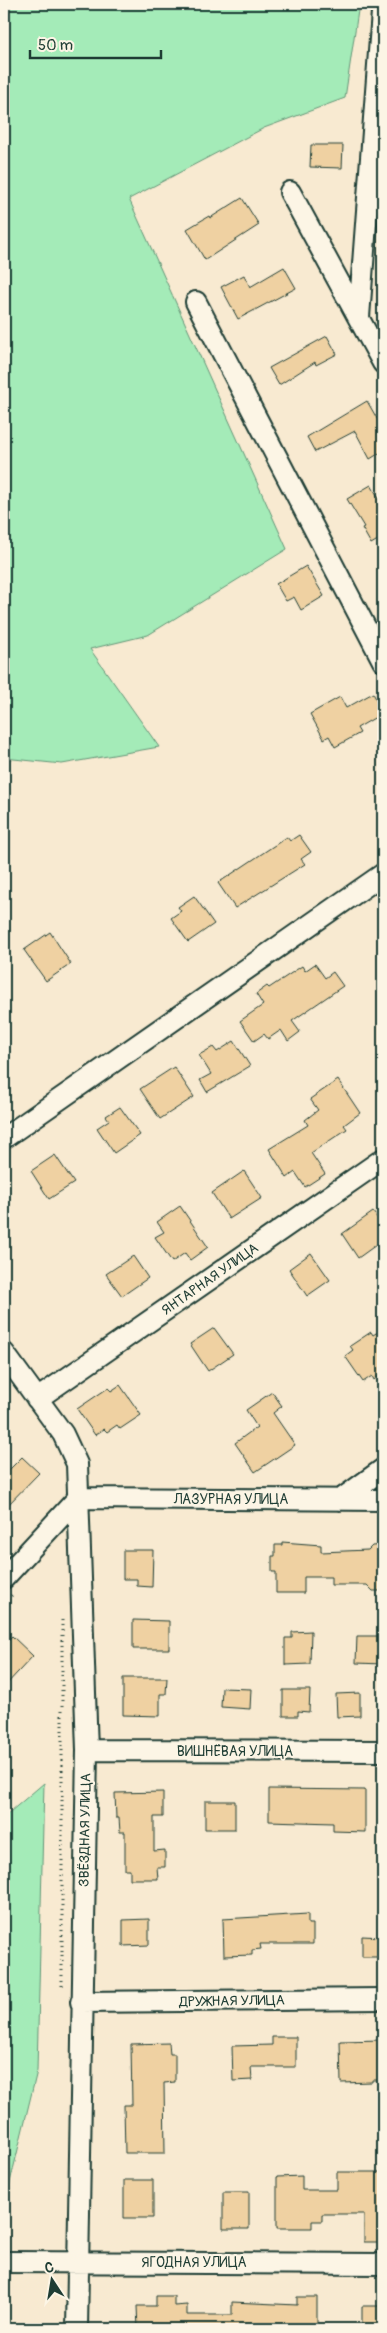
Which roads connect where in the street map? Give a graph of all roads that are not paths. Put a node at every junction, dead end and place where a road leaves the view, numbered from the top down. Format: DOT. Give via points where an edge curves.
graph roads {
  1 [pos="382,12"];
  2 [pos="290,192"];
  3 [pos="196,302"];
  4 [pos="359,317"];
  5 [pos="383,363"];
  6 [pos="383,661"];
  7 [pos="383,874"];
  8 [pos="4,1138"];
  9 [pos="383,1159"];
  10 [pos="4,1353"];
  11 [pos="37,1399"];
  12 [pos="383,1469"];
  13 [pos="78,1498"];
  14 [pos="340,1500"];
  15 [pos="383,1500"];
  16 [pos="4,1578"];
  17 [pos="87,1750"];
  18 [pos="383,1751"];
  19 [pos="383,1999"];
  20 [pos="81,2002"];
  21 [pos="4,2262"];
  22 [pos="78,2262"];
  23 [pos="383,2264"];
  24 [pos="77,2329"];
  1 -- 4 [label="street"];
  2 -- 4 [label="street"];
  3 -- 6 [label="street"];
  4 -- 5 [label="street"];
  7 -- 8 [label="street"];
  9 -- 11 [label="street, ЯНТАРНАЯ УЛИЦА"];
  10 -- 11 [label="street, ЗВЁЗДНАЯ УЛИЦА"];
  11 -- 13 [label="street, ЗВЁЗДНАЯ УЛИЦА" via="63,1434 77,1464"];
  12 -- 14 [label="street"];
  13 -- 14 [label="street, ЛАЗУРНАЯ УЛИЦА"];
  13 -- 16 [label="street"];
  13 -- 17 [label="street, ЗВЁЗДНАЯ УЛИЦА"];
  14 -- 15 [label="street, ЛАЗУРНАЯ УЛИЦА"];
  17 -- 18 [label="street, ВИШНЁВАЯ УЛИЦА"];
  17 -- 20 [label="street, ЗВЁЗДНАЯ УЛИЦА"];
  19 -- 20 [label="street, ДРУЖНАЯ УЛИЦА"];
  20 -- 22 [label="street, ЗВЁЗДНАЯ УЛИЦА"];
  21 -- 22 [label="street, ЯГОДНАЯ УЛИЦА"];
  22 -- 23 [label="street, ЯГОДНАЯ УЛИЦА"];
  22 -- 24 [label="street, ЗВЁЗДНАЯ УЛИЦА"];
}
